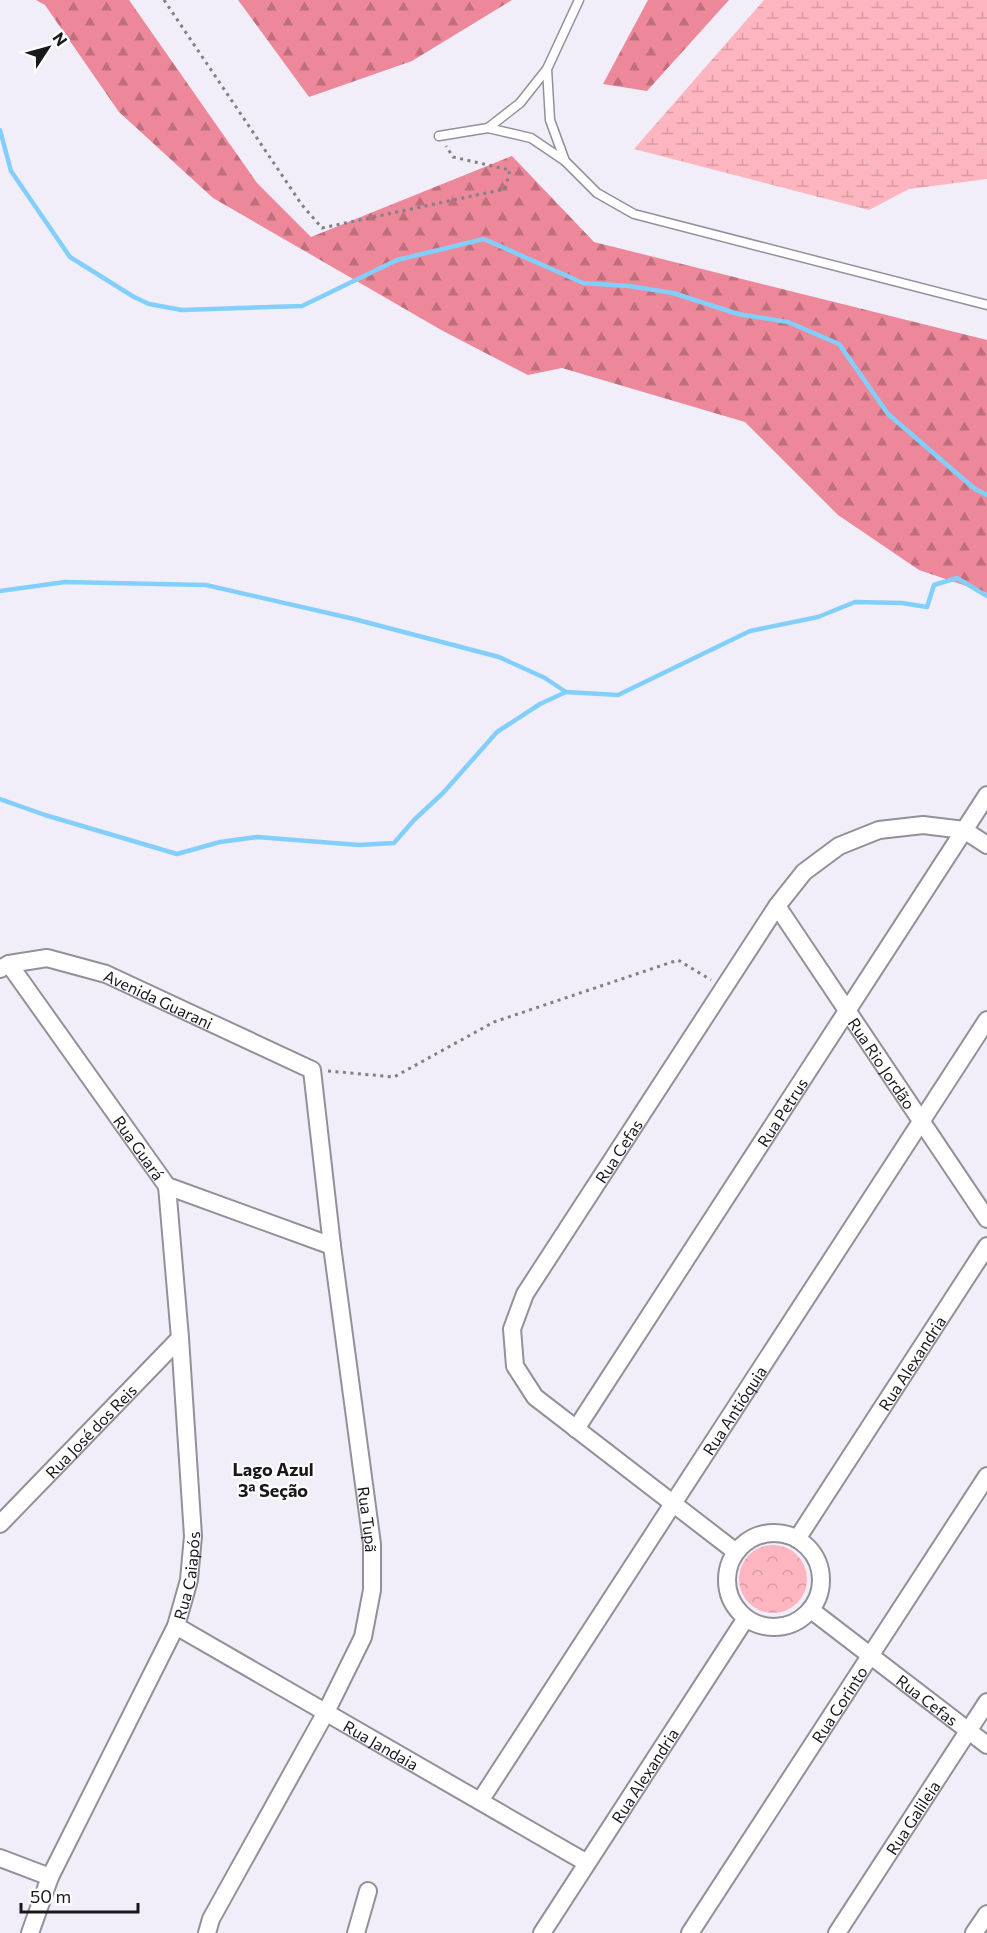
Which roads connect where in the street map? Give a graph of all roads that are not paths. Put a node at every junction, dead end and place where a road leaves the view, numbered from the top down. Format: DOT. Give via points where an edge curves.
graph roads {
  1 [pos="579,0"];
  2 [pos="547,69"];
  3 [pos="488,128"];
  4 [pos="439,136"];
  5 [pos="565,161"];
  6 [pos="987,305"];
  7 [pos="987,795"];
  8 [pos="964,830"];
  9 [pos="987,845"];
  10 [pos="777,906"];
  11 [pos="5,967"];
  12 [pos="847,1011"];
  13 [pos="987,1020"];
  14 [pos="312,1070"];
  15 [pos="921,1121"];
  16 [pos="167,1186"];
  17 [pos="987,1220"];
  18 [pos="332,1246"];
  19 [pos="987,1246"];
  20 [pos="180,1338"];
  21 [pos="576,1429"];
  22 [pos="987,1476"];
  23 [pos="673,1504"];
  24 [pos="0,1524"];
  25 [pos="797,1539"];
  26 [pos="736,1552"];
  27 [pos="811,1610"];
  28 [pos="746,1618"];
  29 [pos="176,1626"];
  30 [pos="870,1655"];
  31 [pos="987,1702"];
  32 [pos="326,1712"];
  33 [pos="968,1731"];
  34 [pos="987,1745"];
  35 [pos="480,1801"];
  36 [pos="0,1858"];
  37 [pos="587,1863"];
  38 [pos="50,1877"];
  39 [pos="369,1891"];
  40 [pos="987,1914"];
  41 [pos="30,1933"];
  42 [pos="207,1933"];
  43 [pos="356,1933"];
  44 [pos="542,1933"];
  45 [pos="690,1933"];
  46 [pos="837,1933"];
  47 [pos="974,1933"];
  1 -- 2 [label="lane"];
  2 -- 3 [label="lane" via="520,103"];
  2 -- 5 [label="lane" via="550,120"];
  3 -- 4 [label="lane"];
  3 -- 5 [label="lane" via="531,138"];
  5 -- 6 [label="lane" via="597,193 634,214"];
  7 -- 8 [label="street, Rua Petrus"];
  8 -- 9 [label="street, Rua Cefas"];
  8 -- 10 [label="street, Rua Cefas" via="923,825 879,830 839,846 804,872"];
  8 -- 12 [label="street, Rua Petrus"];
  10 -- 12 [label="street, Rua Rio Jordão"];
  10 -- 21 [label="street, Rua Cefas" via="525,1294 512,1329 515,1366 535,1397"];
  11 -- 14 [label="street, Avenida Guarani" via="47,958 106,974"];
  11 -- 16 [label="street, Rua Guará"];
  12 -- 15 [label="street, Rua Rio Jordão"];
  12 -- 21 [label="street, Rua Petrus"];
  13 -- 15 [label="street, Rua Antióquia"];
  14 -- 18 [label="street, Rua Tupã"];
  15 -- 17 [label="street, Rua Rio Jordão"];
  15 -- 23 [label="street, Rua Antióquia"];
  16 -- 18 [label="street, Rua Guará"];
  16 -- 20 [label="street, Rua Caiapós"];
  18 -- 32 [label="street, Rua Tupã" via="372,1544 372,1590 363,1637"];
  19 -- 25 [label="street, Rua Alexandria"];
  20 -- 24 [label="street, Rua José dos Reis"];
  20 -- 29 [label="street, Rua Caiapós" via="193,1536 189,1580"];
  21 -- 23 [label="street, Rua Cefas"];
  22 -- 30 [label="street, Rua Corinto"];
  23 -- 26 [label="street, Rua Cefas"];
  23 -- 35 [label="street, Rua Antióquia"];
  25 -- 26 [label="street" via="778,1533 757,1535"];
  25 -- 27 [label="street" via="818,1563 819,1596"];
  26 -- 28 [label="street" via="729,1565 727,1587 735,1608"];
  27 -- 28 [label="street" via="801,1620 773,1628"];
  27 -- 30 [label="street, Rua Cefas"];
  28 -- 37 [label="street, Rua Alexandria"];
  29 -- 32 [label="street, Rua Jandaia"];
  29 -- 38 [label="street, Rua Caiapós"];
  30 -- 33 [label="street, Rua Cefas"];
  30 -- 45 [label="street, Rua Corinto"];
  31 -- 33 [label="street, Rua Galileia"];
  32 -- 35 [label="street, Rua Jandaia"];
  32 -- 42 [label="street, Rua Tupã" via="211,1919"];
  33 -- 34 [label="street, Rua Cefas"];
  33 -- 46 [label="street, Rua Galileia"];
  35 -- 37 [label="street, Rua Jandaia"];
  36 -- 38 [label="street"];
  37 -- 44 [label="street, Rua Alexandria"];
  38 -- 41 [label="street, Rua Caiapós"];
  39 -- 43 [label="street"];
  40 -- 47 [label="street"];
}
